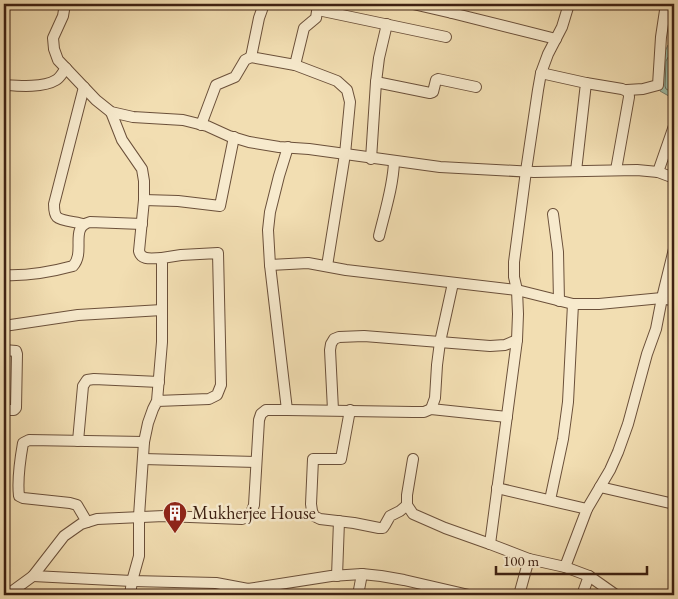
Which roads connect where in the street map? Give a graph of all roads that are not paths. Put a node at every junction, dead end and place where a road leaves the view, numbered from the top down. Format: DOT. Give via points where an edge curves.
graph roads {
  1 [pos="65,4"];
  2 [pos="264,4"];
  3 [pos="412,4"];
  4 [pos="569,4"];
  5 [pos="666,4"];
  6 [pos="318,7"];
  7 [pos="452,8"];
  8 [pos="387,24"];
  9 [pos="446,37"];
  10 [pos="556,39"];
  11 [pos="251,57"];
  12 [pos="295,65"];
  13 [pos="66,68"];
  14 [pos="541,73"];
  15 [pos="376,82"];
  16 [pos="586,82"];
  17 [pos="4,85"];
  18 [pos="84,87"];
  19 [pos="476,87"];
  20 [pos="627,90"];
  21 [pos="111,112"];
  22 [pos="201,125"];
  23 [pos="674,126"];
  24 [pos="234,138"];
  25 [pos="288,147"];
  26 [pos="344,154"];
  27 [pos="371,158"];
  28 [pos="394,162"];
  29 [pos="616,170"];
  30 [pos="526,172"];
  31 [pos="576,172"];
  32 [pos="658,172"];
  33 [pos="674,178"];
  34 [pos="144,200"];
  35 [pos="553,214"];
  36 [pos="83,224"];
  37 [pos="142,224"];
  38 [pos="379,236"];
  39 [pos="674,249"];
  40 [pos="162,258"];
  41 [pos="270,265"];
  42 [pos="327,266"];
  43 [pos="4,275"];
  44 [pos="453,283"];
  45 [pos="517,290"];
  46 [pos="662,298"];
  47 [pos="559,301"];
  48 [pos="674,301"];
  49 [pos="574,304"];
  50 [pos="162,310"];
  51 [pos="4,326"];
  52 [pos="517,340"];
  53 [pos="440,342"];
  54 [pos="4,350"];
  55 [pos="159,382"];
  56 [pos="157,400"];
  57 [pos="431,409"];
  58 [pos="4,410"];
  59 [pos="287,410"];
  60 [pos="333,410"];
  61 [pos="350,410"];
  62 [pos="507,418"];
  63 [pos="78,441"];
  64 [pos="144,442"];
  65 [pos="143,459"];
  66 [pos="413,459"];
  67 [pos="256,462"];
  68 [pos="497,488"];
  69 [pos="600,488"];
  70 [pos="550,500"];
  71 [pos="674,504"];
  72 [pos="407,505"];
  73 [pos="587,509"];
  74 [pos="139,516"];
  75 [pos="339,521"];
  76 [pos="87,522"];
  77 [pos="490,544"];
  78 [pos="529,559"];
  79 [pos="565,568"];
  80 [pos="362,574"];
  81 [pos="33,576"];
  82 [pos="337,576"];
  83 [pos="589,576"];
  84 [pos="132,581"];
  85 [pos="246,592"];
  86 [pos="7,595"];
  87 [pos="130,595"];
  88 [pos="358,595"];
  89 [pos="469,595"];
  90 [pos="520,595"];
  91 [pos="582,595"];
  92 [pos="616,595"];
  1 -- 13 [label="street" via="53,38 58,60"];
  2 -- 11 [label="street"];
  3 -- 7 [label="street"];
  4 -- 10 [label="street"];
  5 -- 20 [label="street" via="660,37 658,85"];
  6 -- 8 [label="street"];
  6 -- 12 [label="street" via="316,18 304,28"];
  7 -- 10 [label="street"];
  8 -- 9 [label="street"];
  8 -- 15 [label="street"];
  10 -- 14 [label="street"];
  11 -- 12 [label="street"];
  11 -- 22 [label="street" via="245,60 235,77 216,84"];
  12 -- 26 [label="street" via="338,81 347,90 350,102"];
  13 -- 17 [label="street" via="58,80 48,84"];
  13 -- 18 [label="street"];
  14 -- 16 [label="street"];
  14 -- 30 [label="street"];
  15 -- 19 [label="street" via="430,93 438,79"];
  15 -- 27 [label="street"];
  16 -- 20 [label="street"];
  16 -- 31 [label="street"];
  18 -- 21 [label="street"];
  18 -- 36 [label="street" via="54,204 57,216"];
  20 -- 29 [label="street" via="629,98"];
  21 -- 22 [label="street"];
  21 -- 34 [label="street" via="122,140 142,169"];
  22 -- 24 [label="street"];
  23 -- 32 [label="street"];
  24 -- 25 [label="street"];
  24 -- 34 [label="street" via="220,206"];
  25 -- 26 [label="street"];
  25 -- 41 [label="street" via="270,212"];
  26 -- 27 [label="street"];
  26 -- 42 [label="street"];
  27 -- 28 [label="street"];
  28 -- 30 [label="street"];
  28 -- 38 [label="street"];
  29 -- 31 [label="street"];
  29 -- 32 [label="street"];
  30 -- 31 [label="street"];
  30 -- 45 [label="street" via="514,262"];
  32 -- 33 [label="street"];
  34 -- 37 [label="street"];
  35 -- 47 [label="street"];
  36 -- 37 [label="street"];
  36 -- 43 [label="street" via="73,266"];
  37 -- 40 [label="street" via="140,255"];
  39 -- 46 [label="street"];
  40 -- 50 [label="street"];
  40 -- 56 [label="street" via="218,253 221,385 217,395 208,399"];
  41 -- 42 [label="street" via="308,263"];
  41 -- 59 [label="street"];
  42 -- 44 [label="street"];
  44 -- 45 [label="street"];
  44 -- 53 [label="street"];
  45 -- 47 [label="street"];
  45 -- 52 [label="street"];
  46 -- 48 [label="street"];
  46 -- 49 [label="street"];
  46 -- 69 [label="street" via="628,424"];
  47 -- 49 [label="street"];
  49 -- 70 [label="street" via="568,402"];
  50 -- 51 [label="street" via="78,315"];
  50 -- 55 [label="street"];
  52 -- 53 [label="street" via="490,346"];
  52 -- 62 [label="street"];
  53 -- 57 [label="street"];
  53 -- 60 [label="street" via="364,336 334,339 330,350"];
  54 -- 58 [label="street" via="13,350 17,354 16,408"];
  55 -- 56 [label="street"];
  55 -- 63 [label="street" via="87,380 83,386"];
  56 -- 64 [label="street"];
  57 -- 61 [label="street" via="424,412"];
  57 -- 62 [label="street"];
  59 -- 60 [label="street"];
  59 -- 67 [label="street" via="266,410 261,414"];
  60 -- 61 [label="street"];
  61 -- 75 [label="street" via="341,458 313,459 311,504 314,516"];
  62 -- 68 [label="street"];
  63 -- 64 [label="street"];
  63 -- 76 [label="street" via="29,440 23,443 18,489 23,498 77,506"];
  64 -- 65 [label="street"];
  65 -- 67 [label="street"];
  65 -- 74 [label="street"];
  66 -- 72 [label="street"];
  67 -- 74 [label="street" via="254,505 250,516 242,519"];
  68 -- 70 [label="street"];
  68 -- 77 [label="street"];
  69 -- 71 [label="street"];
  69 -- 73 [label="street"];
  70 -- 73 [label="street"];
  72 -- 75 [label="street" via="390,516 383,528"];
  72 -- 77 [label="street" via="413,514"];
  73 -- 79 [label="street"];
  74 -- 76 [label="street"];
  74 -- 84 [label="street" via="138,556"];
  75 -- 82 [label="street"];
  76 -- 81 [label="street" via="64,536"];
  77 -- 78 [label="street"];
  78 -- 79 [label="street"];
  78 -- 90 [label="street"];
  79 -- 83 [label="street"];
  80 -- 82 [label="street"];
  80 -- 88 [label="street"];
  80 -- 89 [label="street"];
  81 -- 84 [label="street"];
  81 -- 86 [label="street"];
  82 -- 85 [label="street"];
  83 -- 91 [label="street"];
  83 -- 92 [label="street"];
  84 -- 85 [label="street" via="216,583"];
  84 -- 87 [label="street"];
}
